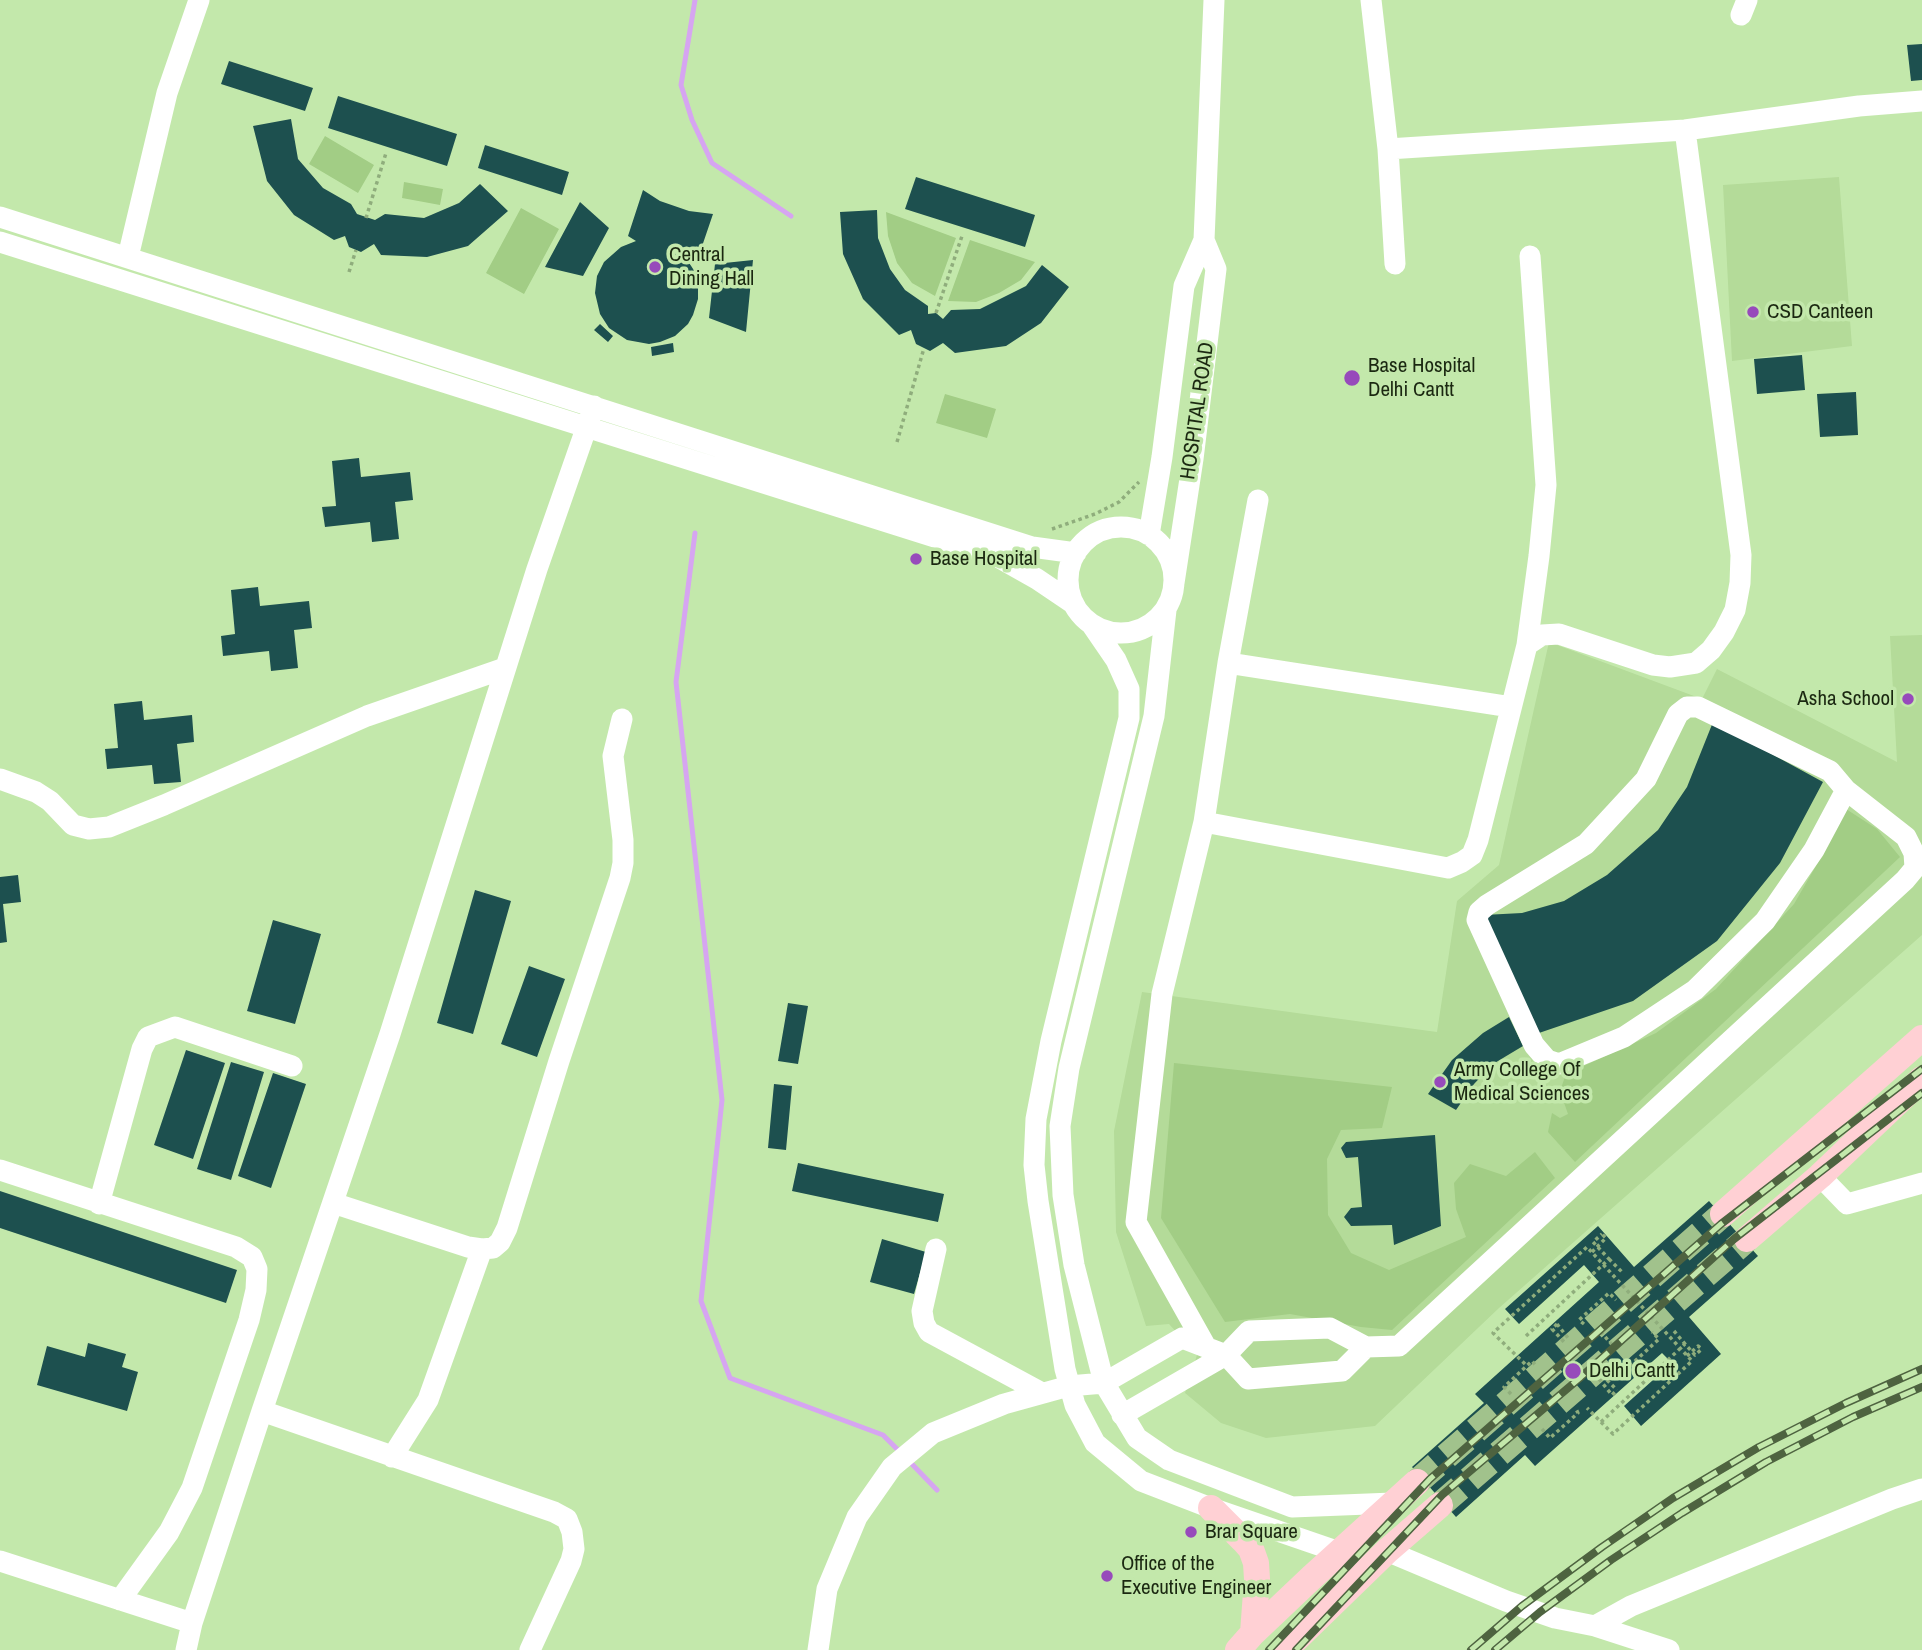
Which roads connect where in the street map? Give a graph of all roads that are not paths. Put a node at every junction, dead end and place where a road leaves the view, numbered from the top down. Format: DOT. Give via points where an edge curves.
graph roads {
  1 [pos="199,0"];
  2 [pos="1214,0"];
  3 [pos="1371,0"];
  4 [pos="1922,102"];
  5 [pos="1685,130"];
  6 [pos="1388,149"];
  7 [pos="0,217"];
  8 [pos="1204,240"];
  9 [pos="0,242"];
  10 [pos="1530,256"];
  11 [pos="128,257"];
  12 [pos="1395,264"];
  13 [pos="594,406"];
  14 [pos="587,428"];
  15 [pos="1258,500"];
  16 [pos="1149,535"];
  17 [pos="1076,553"];
  18 [pos="1174,583"];
  19 [pos="1074,604"];
  20 [pos="1166,610"];
  21 [pos="1092,625"];
  22 [pos="1527,645"];
  23 [pos="1228,663"];
  24 [pos="505,668"];
  25 [pos="1511,707"];
  26 [pos="622,719"];
  27 [pos="0,779"];
  28 [pos="1846,790"];
  29 [pos="1204,822"];
  30 [pos="1922,1038"];
  31 [pos="292,1066"];
  32 [pos="1922,1079"];
  33 [pos="0,1170"];
  34 [pos="1820,1176"];
  35 [pos="1922,1183"];
  36 [pos="333,1203"];
  37 [pos="99,1204"];
  38 [pos="1723,1214"];
  39 [pos="1747,1239"];
  40 [pos="482,1249"];
  41 [pos="936,1249"];
  42 [pos="1366,1347"];
  43 [pos="1216,1351"];
  44 [pos="1104,1382"];
  45 [pos="1069,1386"];
  46 [pos="1042,1393"];
  47 [pos="262,1411"];
  48 [pos="1122,1415"];
  49 [pos="392,1457"];
  50 [pos="1417,1482"];
  51 [pos="1922,1489"];
  52 [pos="1393,1503"];
  53 [pos="1440,1506"];
  54 [pos="1211,1508"];
  55 [pos="1387,1551"];
  56 [pos="1339,1552"];
  57 [pos="0,1561"];
  58 [pos="120,1600"];
  59 [pos="192,1623"];
  60 [pos="1595,1626"];
  61 [pos="1246,1641"];
  62 [pos="1655,1648"];
  63 [pos="186,1650"];
  64 [pos="530,1650"];
  65 [pos="818,1650"];
  66 [pos="1285,1650"];
  1 -- 11 [label="street" via="167,93"];
  2 -- 8 [label="street, HOSPITAL ROAD"];
  3 -- 6 [label="street"];
  4 -- 5 [label="street"];
  5 -- 6 [label="street"];
  5 -- 22 [label="street" via="1741,555 1735,610 1711,650 1696,663 1653,665 1559,634 1542,635"];
  6 -- 12 [label="street"];
  7 -- 11 [label="street"];
  8 -- 16 [label="street, HOSPITAL ROAD" via="1184,286"];
  8 -- 18 [label="street, HOSPITAL ROAD" via="1216,269"];
  9 -- 14 [label="street"];
  10 -- 22 [label="street" via="1546,485"];
  11 -- 13 [label="street"];
  13 -- 14 [label="street"];
  13 -- 17 [label="street" via="1032,547"];
  14 -- 19 [label="street" via="998,557"];
  14 -- 24 [label="street"];
  15 -- 23 [label="street"];
  16 -- 17 [label="street" via="1128,528 1107,529 1094,534"];
  16 -- 18 [label="street" via="1169,556"];
  17 -- 19 [label="street" via="1068,579"];
  18 -- 20 [label="street"];
  19 -- 21 [label="street"];
  20 -- 21 [label="street" via="1145,628 1132,632 1105,631"];
  20 -- 44 [label="street" via="1154,716 1069,1068 1060,1126 1063,1195 1074,1265"];
  21 -- 45 [label="street" via="1116,660 1129,690 1129,718 1051,1041 1034,1165"];
  22 -- 25 [label="street"];
  23 -- 25 [label="street"];
  23 -- 29 [label="street"];
  24 -- 27 [label="street" via="367,716 109,827 73,825 36,792"];
  24 -- 36 [label="street"];
  25 -- 29 [label="street" via="1478,840 1472,855 1448,868"];
  26 -- 40 [label="street" via="613,756 623,840 620,878 507,1228 493,1248"];
  28 -- 28 [label="street" via="1814,849 1765,921 1695,990 1624,1037 1559,1064 1547,1060 1534,1045 1477,920 1479,912 1586,844 1646,779 1678,714 1687,707 1698,707 1830,771"];
  28 -- 42 [label="street" via="1906,837 1915,868 1905,880 1399,1346"];
  29 -- 43 [label="street" via="1163,995 1136,1222"];
  30 -- 38 [label="main road"];
  31 -- 37 [label="street" via="175,1027 148,1037"];
  32 -- 34 [label="main road"];
  33 -- 37 [label="street"];
  34 -- 35 [label="street" via="1847,1204"];
  34 -- 39 [label="main road"];
  36 -- 40 [label="street"];
  36 -- 47 [label="street"];
  37 -- 58 [label="street" via="236,1247 252,1257 257,1269 249,1320 192,1488 169,1532"];
  40 -- 49 [label="street" via="428,1400"];
  41 -- 46 [label="street" via="922,1311 929,1332"];
  42 -- 43 [label="street" via="1330,1328 1248,1331"];
  42 -- 43 [label="street" via="1342,1371 1248,1379"];
  43 -- 44 [label="street" via="1182,1338"];
  43 -- 48 [label="street"];
  44 -- 45 [label="street"];
  44 -- 48 [label="street"];
  45 -- 46 [label="street"];
  45 -- 54 [label="street" via="1095,1443 1141,1481"];
  46 -- 65 [label="street" via="933,1433 892,1467 857,1517 827,1589"];
  47 -- 49 [label="street"];
  47 -- 59 [label="street"];
  48 -- 52 [label="street" via="1137,1438 1169,1460 1292,1507"];
  49 -- 64 [label="street" via="567,1519 574,1549 571,1561"];
  50 -- 52 [label="main road"];
  51 -- 60 [label="street" via="1643,1600"];
  52 -- 56 [label="main road"];
  53 -- 55 [label="main road"];
  54 -- 56 [label="street"];
  54 -- 61 [label="main road" via="1251,1549 1256,1563"];
  55 -- 60 [label="street" via="1506,1601"];
  55 -- 66 [label="main road"];
  56 -- 61 [label="main road"];
  57 -- 58 [label="street"];
  58 -- 59 [label="street"];
  59 -- 63 [label="street"];
  60 -- 62 [label="street"];
}
